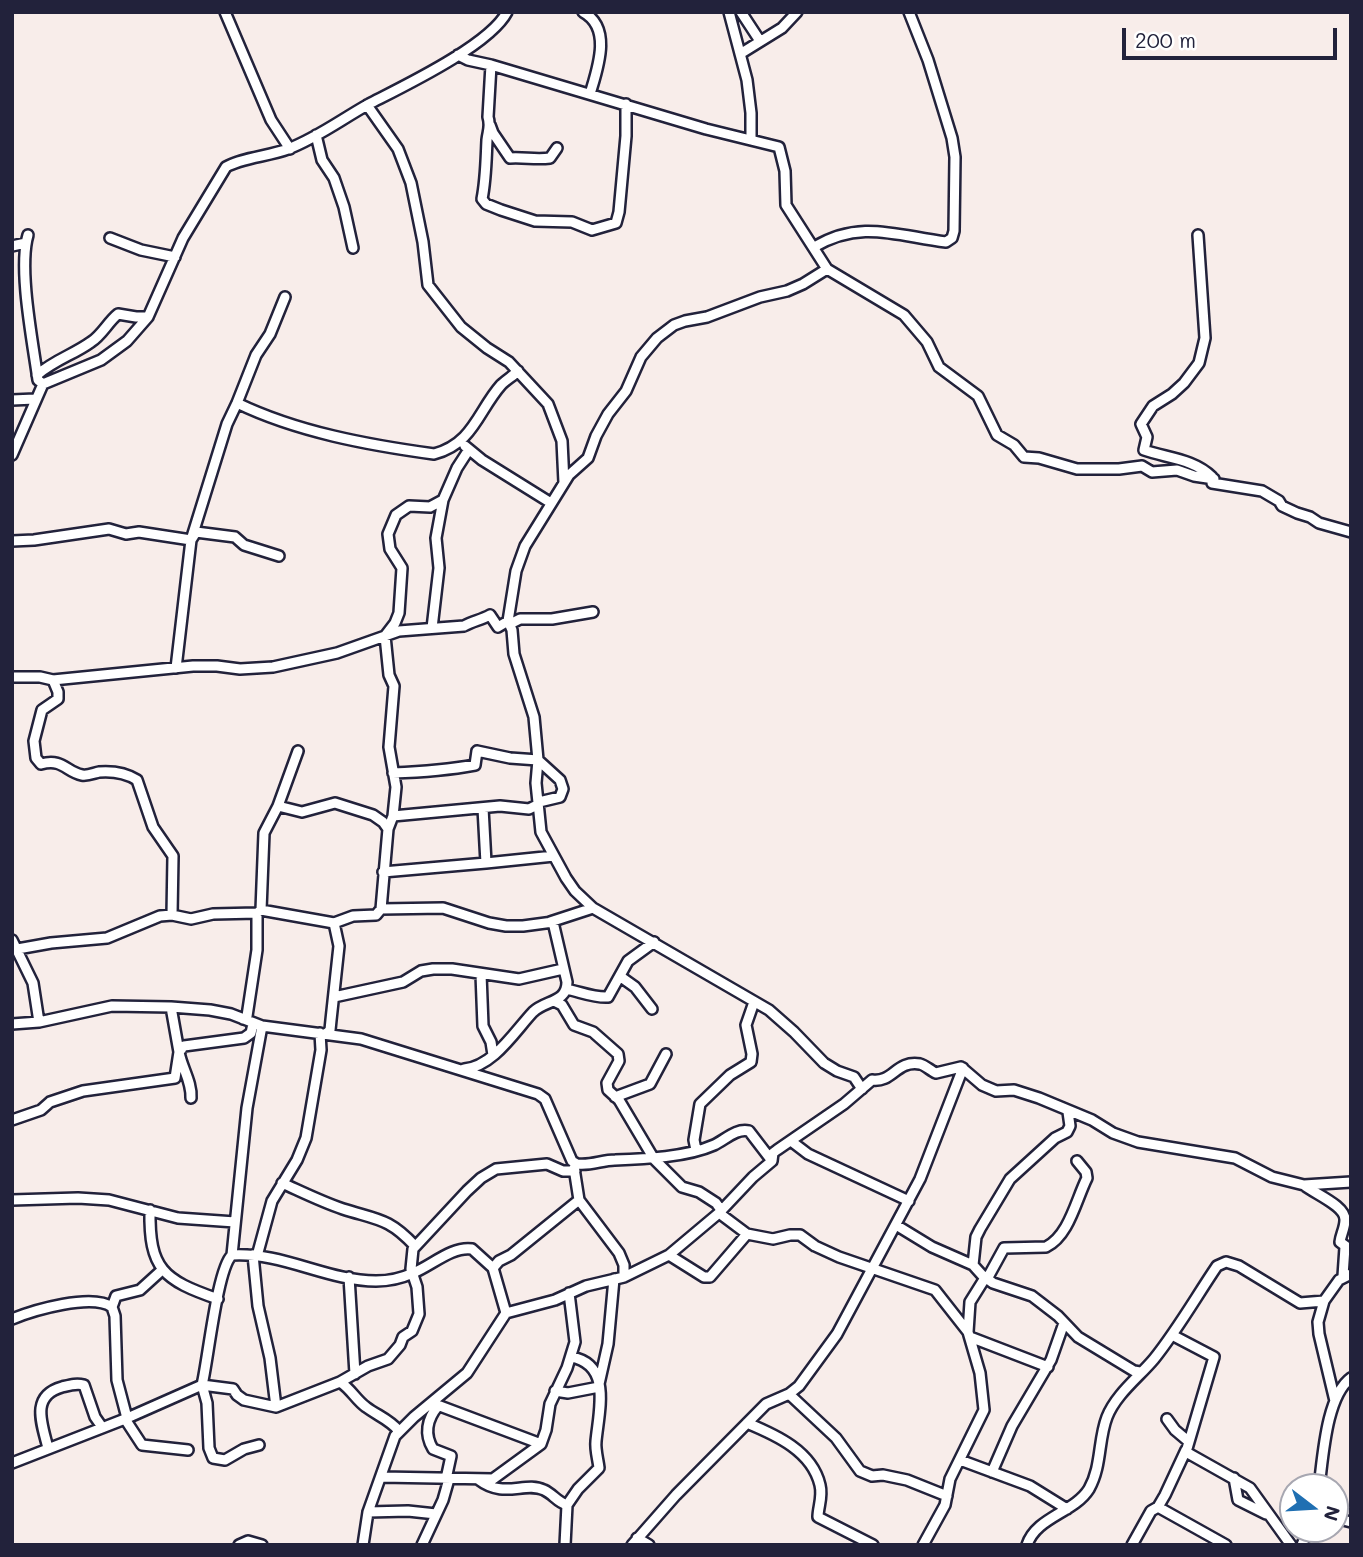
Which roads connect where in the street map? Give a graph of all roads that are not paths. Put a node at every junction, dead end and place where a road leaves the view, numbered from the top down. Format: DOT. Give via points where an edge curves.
graph roads {
  1 [pos="225,12"];
  2 [pos="507,12"];
  3 [pos="583,12"];
  4 [pos="729,12"];
  5 [pos="741,12"];
  6 [pos="797,12"];
  7 [pos="909,12"];
  8 [pos="760,41"];
  9 [pos="740,54"];
  10 [pos="458,55"];
  11 [pos="491,65"];
  12 [pos="590,94"];
  13 [pos="626,104"];
  14 [pos="368,105"];
  15 [pos="491,125"];
  16 [pos="316,135"];
  17 [pos="751,140"];
  18 [pos="557,148"];
  19 [pos="290,149"];
  20 [pos="1198,235"];
  21 [pos="110,238"];
  22 [pos="12,246"];
  23 [pos="814,247"];
  24 [pos="353,248"];
  25 [pos="175,257"];
  26 [pos="827,269"];
  27 [pos="285,297"];
  28 [pos="148,317"];
  29 [pos="518,371"];
  30 [pos="37,374"];
  31 [pos="43,384"];
  32 [pos="35,399"];
  33 [pos="12,400"];
  34 [pos="237,403"];
  35 [pos="462,440"];
  36 [pos="468,451"];
  37 [pos="12,455"];
  38 [pos="1212,477"];
  39 [pos="564,483"];
  40 [pos="443,500"];
  41 [pos="551,503"];
  42 [pos="1351,532"];
  43 [pos="191,540"];
  44 [pos="12,541"];
  45 [pos="279,556"];
  46 [pos="593,612"];
  47 [pos="509,622"];
  48 [pos="432,628"];
  49 [pos="385,636"];
  50 [pos="176,668"];
  51 [pos="12,677"];
  52 [pos="53,680"];
  53 [pos="298,751"];
  54 [pos="538,760"];
  55 [pos="393,773"];
  56 [pos="539,803"];
  57 [pos="278,806"];
  58 [pos="483,808"];
  59 [pos="393,816"];
  60 [pos="388,829"];
  61 [pos="554,856"];
  62 [pos="486,863"];
  63 [pos="383,872"];
  64 [pos="593,908"];
  65 [pos="381,909"];
  66 [pos="259,912"];
  67 [pos="172,915"];
  68 [pos="550,922"];
  69 [pos="334,923"];
  70 [pos="12,940"];
  71 [pos="653,942"];
  72 [pos="15,950"];
  73 [pos="564,969"];
  74 [pos="481,974"];
  75 [pos="621,977"];
  76 [pos="566,989"];
  77 [pos="334,997"];
  78 [pos="556,1002"];
  79 [pos="754,1002"];
  80 [pos="171,1007"];
  81 [pos="652,1009"];
  82 [pos="243,1019"];
  83 [pos="39,1021"];
  84 [pos="12,1024"];
  85 [pos="258,1025"];
  86 [pos="323,1033"];
  87 [pos="179,1052"];
  88 [pos="666,1054"];
  89 [pos="493,1055"];
  90 [pos="963,1068"];
  91 [pos="458,1069"];
  92 [pos="862,1088"];
  93 [pos="615,1097"];
  94 [pos="191,1098"];
  95 [pos="1068,1112"];
  96 [pos="12,1120"];
  97 [pos="791,1141"];
  98 [pos="696,1150"];
  99 [pos="654,1159"];
  100 [pos="772,1161"];
  101 [pos="1077,1161"];
  102 [pos="576,1168"];
  103 [pos="1351,1182"];
  104 [pos="282,1183"];
  105 [pos="1304,1185"];
  106 [pos="12,1200"];
  107 [pos="579,1200"];
  108 [pos="909,1201"];
  109 [pos="150,1210"];
  110 [pos="720,1212"];
  111 [pos="1348,1217"];
  112 [pos="235,1223"];
  113 [pos="896,1226"];
  114 [pos="747,1234"];
  115 [pos="415,1246"];
  116 [pos="1348,1249"];
  117 [pos="232,1255"];
  118 [pos="669,1255"];
  119 [pos="255,1256"];
  120 [pos="973,1265"];
  121 [pos="493,1268"];
  122 [pos="873,1268"];
  123 [pos="162,1270"];
  124 [pos="412,1274"];
  125 [pos="1347,1275"];
  126 [pos="349,1277"];
  127 [pos="619,1278"];
  128 [pos="986,1278"];
  129 [pos="569,1293"];
  130 [pos="218,1298"];
  131 [pos="1324,1301"];
  132 [pos="112,1307"];
  133 [pos="506,1313"];
  134 [pos="12,1319"];
  135 [pos="1064,1322"];
  136 [pos="969,1335"];
  137 [pos="1172,1335"];
  138 [pos="571,1357"];
  139 [pos="1048,1367"];
  140 [pos="1140,1372"];
  141 [pos="355,1374"];
  142 [pos="1351,1378"];
  143 [pos="340,1382"];
  144 [pos="202,1385"];
  145 [pos="599,1385"];
  146 [pos="555,1391"];
  147 [pos="789,1394"];
  148 [pos="1335,1403"];
  149 [pos="435,1404"];
  150 [pos="276,1407"];
  151 [pos="126,1418"];
  152 [pos="1167,1419"];
  153 [pos="747,1423"];
  154 [pos="102,1427"];
  155 [pos="399,1431"];
  156 [pos="541,1444"];
  157 [pos="259,1445"];
  158 [pos="1187,1445"];
  159 [pos="48,1448"];
  160 [pos="188,1450"];
  161 [pos="960,1460"];
  162 [pos="12,1463"];
  163 [pos="992,1472"];
  164 [pos="1320,1473"];
  165 [pos="381,1477"];
  166 [pos="1234,1478"];
  167 [pos="448,1479"];
  168 [pos="477,1479"];
  169 [pos="947,1496"];
  170 [pos="567,1505"];
  171 [pos="1158,1507"];
  172 [pos="1068,1509"];
  173 [pos="368,1512"];
  174 [pos="436,1514"];
  175 [pos="1267,1514"];
  176 [pos="635,1541"];
  177 [pos="239,1545"];
  178 [pos="262,1545"];
  179 [pos="363,1545"];
  180 [pos="422,1545"];
  181 [pos="565,1545"];
  182 [pos="649,1545"];
  183 [pos="873,1545"];
  184 [pos="923,1545"];
  185 [pos="1027,1545"];
  186 [pos="1132,1545"];
  187 [pos="1226,1545"];
  188 [pos="1291,1545"];
  1 -- 19 [label="street" via="271,120"];
  2 -- 10 [label="street" via="486,36"];
  3 -- 12 [label="street" via="594,22 601,49"];
  4 -- 9 [label="street"];
  5 -- 8 [label="street"];
  6 -- 8 [label="street"];
  7 -- 23 [label="street" via="952,138 952,238 946,242 864,230"];
  8 -- 9 [label="street"];
  9 -- 17 [label="street"];
  10 -- 11 [label="street"];
  10 -- 14 [label="street"];
  11 -- 12 [label="street"];
  11 -- 15 [label="street"];
  12 -- 13 [label="street"];
  13 -- 15 [label="street" via="618,217 616,223 595,229 572,222 535,221 486,204 482,199"];
  13 -- 17 [label="street"];
  14 -- 16 [label="street"];
  14 -- 29 [label="street" via="398,149 411,183 428,285 461,327"];
  15 -- 18 [label="street" via="510,158 550,158"];
  16 -- 19 [label="street"];
  16 -- 24 [label="street" via="344,207"];
  17 -- 23 [label="street" via="779,147 786,205"];
  19 -- 25 [label="street" via="230,164 223,170"];
  20 -- 38 [label="street" via="1205,338 1199,363 1184,383 1153,406 1141,424 1147,437 1144,450 1190,462"];
  21 -- 25 [label="street"];
  22 -- 30 [label="street" via="27,239 29,318"];
  23 -- 26 [label="street"];
  25 -- 28 [label="street"];
  26 -- 38 [label="street" via="904,315 941,370 978,396 997,435 1024,457 1077,470 1142,466 1152,472 1177,470"];
  26 -- 39 [label="street" via="795,288 666,331 641,357 588,458"];
  27 -- 34 [label="street"];
  28 -- 30 [label="street" via="120,313 94,341"];
  28 -- 31 [label="street" via="127,341 101,360"];
  29 -- 35 [label="street" via="502,385"];
  29 -- 39 [label="street" via="552,414 562,441"];
  30 -- 31 [label="street"];
  31 -- 32 [label="street"];
  32 -- 33 [label="street"];
  32 -- 37 [label="street"];
  34 -- 35 [label="street" via="305,428 430,453"];
  34 -- 43 [label="street" via="226,424"];
  35 -- 36 [label="street"];
  36 -- 40 [label="street"];
  36 -- 41 [label="street"];
  38 -- 42 [label="street" via="1212,483 1262,491 1297,513"];
  39 -- 41 [label="street"];
  40 -- 48 [label="street" via="436,538 439,568"];
  40 -- 49 [label="street" via="425,508 408,506 390,526 388,544 402,568 399,613"];
  41 -- 47 [label="street" via="520,556"];
  43 -- 44 [label="street" via="109,529"];
  43 -- 45 [label="street" via="196,532 235,537 244,545"];
  43 -- 50 [label="street"];
  46 -- 47 [label="street"];
  47 -- 48 [label="street" via="498,627 490,615 464,626"];
  47 -- 54 [label="street" via="534,717"];
  48 -- 49 [label="street"];
  49 -- 50 [label="street" via="337,653 273,667"];
  49 -- 55 [label="street" via="394,686 389,747"];
  50 -- 52 [label="street"];
  51 -- 52 [label="street"];
  52 -- 67 [label="street" via="58,699 42,710 34,741 36,758 41,764 65,764 81,775 112,772 137,779 153,827 173,856"];
  53 -- 57 [label="street"];
  54 -- 55 [label="street" via="477,751 475,765"];
  54 -- 56 [label="street"];
  54 -- 56 [label="street" via="560,780 563,789 560,797"];
  55 -- 59 [label="street"];
  56 -- 58 [label="street" via="529,809 510,805"];
  56 -- 61 [label="street" via="541,832"];
  57 -- 60 [label="street" via="302,812 335,803 373,815"];
  57 -- 66 [label="street" via="264,836"];
  58 -- 59 [label="street"];
  58 -- 62 [label="street"];
  59 -- 60 [label="street"];
  60 -- 63 [label="street"];
  61 -- 62 [label="street"];
  61 -- 64 [label="street" via="575,891"];
  62 -- 63 [label="street"];
  63 -- 65 [label="street"];
  64 -- 68 [label="street"];
  64 -- 71 [label="street"];
  65 -- 68 [label="street" via="443,908 506,926"];
  65 -- 69 [label="street" via="376,915"];
  66 -- 67 [label="street" via="191,919"];
  66 -- 69 [label="street"];
  66 -- 82 [label="street" via="256,962"];
  67 -- 72 [label="street" via="107,938"];
  68 -- 73 [label="street" via="555,924"];
  69 -- 77 [label="street" via="339,946"];
  70 -- 72 [label="street"];
  71 -- 75 [label="street" via="628,961"];
  71 -- 79 [label="street"];
  72 -- 83 [label="street" via="33,984"];
  73 -- 74 [label="street" via="519,979"];
  73 -- 76 [label="street"];
  74 -- 77 [label="street" via="452,968 425,970 403,982"];
  74 -- 89 [label="street" via="483,1026"];
  75 -- 76 [label="street" via="608,997"];
  75 -- 81 [label="street" via="635,986"];
  76 -- 78 [label="street"];
  77 -- 86 [label="street" via="330,1030"];
  78 -- 89 [label="street" via="534,1010"];
  78 -- 93 [label="street" via="575,1025 593,1032 618,1055 607,1083"];
  79 -- 92 [label="street" via="792,1029 824,1063 857,1080"];
  79 -- 98 [label="street" via="746,1025 751,1062 699,1104"];
  80 -- 82 [label="street"];
  80 -- 83 [label="street" via="112,1006"];
  80 -- 87 [label="street"];
  82 -- 85 [label="street"];
  83 -- 84 [label="street"];
  85 -- 86 [label="street"];
  85 -- 87 [label="street" via="244,1038 184,1046"];
  85 -- 112 [label="street"];
  86 -- 91 [label="street" via="361,1038"];
  86 -- 104 [label="street" via="306,1138"];
  87 -- 94 [label="street"];
  87 -- 96 [label="street" via="173,1079 83,1091"];
  88 -- 93 [label="street" via="650,1084"];
  89 -- 91 [label="street" via="474,1068"];
  90 -- 92 [label="street" via="936,1073 921,1064 904,1064"];
  90 -- 95 [label="street" via="996,1091 1022,1093"];
  90 -- 108 [label="street"];
  91 -- 102 [label="street" via="545,1099"];
  92 -- 97 [label="street"];
  93 -- 99 [label="street"];
  95 -- 105 [label="street" via="1138,1142 1235,1158 1272,1177"];
  95 -- 120 [label="street" via="1068,1132 1017,1170 986,1214 976,1237"];
  97 -- 100 [label="street" via="775,1151"];
  97 -- 108 [label="street" via="808,1154"];
  98 -- 99 [label="street"];
  98 -- 100 [label="street" via="747,1130"];
  99 -- 102 [label="street" via="613,1160"];
  99 -- 110 [label="street" via="682,1187 716,1203"];
  100 -- 110 [label="street"];
  101 -- 128 [label="street" via="1087,1178 1066,1226 1046,1247 1004,1248"];
  102 -- 107 [label="street"];
  102 -- 115 [label="street" via="563,1171 547,1164 492,1171"];
  103 -- 105 [label="street"];
  104 -- 115 [label="street" via="341,1209 386,1221"];
  104 -- 119 [label="street"];
  105 -- 111 [label="street"];
  106 -- 109 [label="street" via="94,1199"];
  107 -- 121 [label="street"];
  107 -- 127 [label="street" via="623,1259"];
  108 -- 113 [label="street"];
  109 -- 112 [label="street" via="185,1219"];
  109 -- 123 [label="street" via="152,1250"];
  110 -- 114 [label="street"];
  110 -- 118 [label="street"];
  111 -- 116 [label="street" via="1340,1242"];
  112 -- 117 [label="street"];
  113 -- 120 [label="street"];
  113 -- 122 [label="street"];
  114 -- 118 [label="street" via="710,1277"];
  114 -- 122 [label="street" via="774,1239 800,1235 824,1251"];
  115 -- 124 [label="street"];
  116 -- 125 [label="street"];
  117 -- 119 [label="street"];
  117 -- 130 [label="street" via="226,1261"];
  118 -- 127 [label="street"];
  119 -- 126 [label="street"];
  119 -- 150 [label="street" via="258,1306"];
  120 -- 128 [label="street"];
  121 -- 124 [label="street" via="467,1248"];
  121 -- 133 [label="street"];
  122 -- 136 [label="street" via="935,1290"];
  122 -- 147 [label="street" via="837,1334"];
  123 -- 130 [label="street" via="189,1289"];
  123 -- 132 [label="street" via="140,1290 116,1296"];
  124 -- 126 [label="street" via="377,1281"];
  124 -- 141 [label="street" via="419,1314 412,1331 388,1359"];
  125 -- 131 [label="street"];
  126 -- 141 [label="street"];
  127 -- 129 [label="street"];
  127 -- 145 [label="street"];
  128 -- 135 [label="street" via="1032,1296"];
  128 -- 136 [label="street" via="970,1303"];
  129 -- 133 [label="street"];
  129 -- 138 [label="street" via="575,1333"];
  130 -- 144 [label="street"];
  131 -- 137 [label="street" via="1300,1303 1226,1262 1217,1266"];
  131 -- 148 [label="street" via="1319,1334"];
  132 -- 134 [label="street" via="104,1302 67,1304"];
  132 -- 151 [label="street" via="117,1380"];
  133 -- 149 [label="street" via="467,1373"];
  135 -- 139 [label="street"];
  135 -- 140 [label="street" via="1079,1337"];
  136 -- 139 [label="street"];
  136 -- 161 [label="street" via="984,1410"];
  137 -- 140 [label="street"];
  137 -- 158 [label="street" via="1214,1357"];
  138 -- 145 [label="street" via="592,1366"];
  138 -- 146 [label="street"];
  139 -- 163 [label="street" via="1012,1426"];
  140 -- 172 [label="street" via="1107,1417 1088,1489"];
  141 -- 143 [label="street"];
  142 -- 148 [label="street" via="1340,1388"];
  143 -- 150 [label="street"];
  143 -- 155 [label="street"];
  144 -- 150 [label="street" via="233,1389 244,1400"];
  144 -- 151 [label="street"];
  144 -- 157 [label="street" via="213,1458 225,1460"];
  145 -- 146 [label="street"];
  145 -- 170 [label="street" via="599,1468"];
  146 -- 156 [label="street"];
  147 -- 153 [label="street" via="771,1400"];
  147 -- 169 [label="street" via="836,1438 860,1471 907,1480"];
  148 -- 164 [label="street"];
  149 -- 155 [label="street"];
  149 -- 156 [label="street"];
  149 -- 167 [label="street" via="427,1430 431,1447 451,1455"];
  151 -- 154 [label="street"];
  151 -- 160 [label="street" via="142,1445"];
  152 -- 158 [label="street"];
  153 -- 176 [label="street"];
  153 -- 183 [label="street" via="786,1440 815,1472 821,1498 818,1517"];
  154 -- 159 [label="street"];
  154 -- 159 [label="street" via="83,1385 55,1389 47,1394 40,1410"];
  155 -- 165 [label="street"];
  156 -- 168 [label="street" via="493,1479"];
  158 -- 166 [label="street"];
  158 -- 171 [label="street"];
  159 -- 162 [label="street"];
  161 -- 163 [label="street"];
  161 -- 169 [label="street"];
  163 -- 172 [label="street" via="1030,1486"];
  165 -- 167 [label="street"];
  165 -- 173 [label="street"];
  166 -- 175 [label="street" via="1250,1488"];
  166 -- 175 [label="street" via="1238,1500"];
  167 -- 168 [label="street"];
  167 -- 174 [label="street"];
  168 -- 170 [label="street" via="504,1491 544,1489"];
  169 -- 184 [label="street"];
  170 -- 181 [label="street"];
  171 -- 186 [label="street" via="1151,1511"];
  171 -- 187 [label="street"];
  172 -- 185 [label="street" via="1034,1531"];
  173 -- 174 [label="street"];
  173 -- 179 [label="street"];
  174 -- 180 [label="street"];
  175 -- 188 [label="street"];
  176 -- 182 [label="street"];
  177 -- 178 [label="street" via="248,1541"];
}
